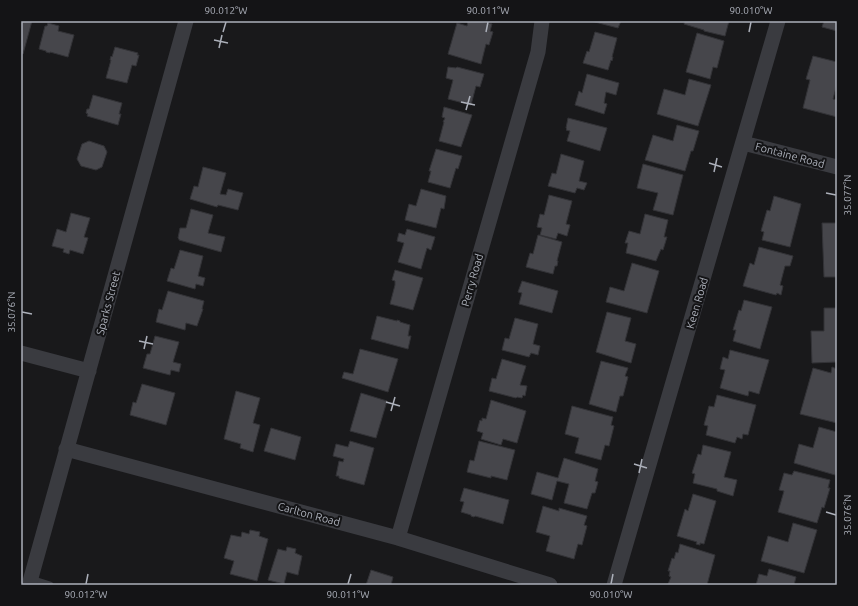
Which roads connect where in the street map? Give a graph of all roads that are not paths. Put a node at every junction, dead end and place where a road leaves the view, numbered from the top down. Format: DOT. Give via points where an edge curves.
graph roads {
  1 [pos="186,21"];
  2 [pos="542,21"];
  3 [pos="778,21"];
  4 [pos="743,143"];
  5 [pos="837,167"];
  6 [pos="21,353"];
  7 [pos="89,371"];
  8 [pos="66,449"];
  9 [pos="398,538"];
  10 [pos="505,579"];
  11 [pos="30,582"];
  12 [pos="50,585"];
  13 [pos="550,585"];
  14 [pos="614,585"];
  1 -- 7 [label="street, Sparks Street"];
  2 -- 9 [label="street, Perry Road" via="538,52"];
  3 -- 4 [label="street, Keen Road"];
  4 -- 5 [label="street, Fontaine Road"];
  4 -- 14 [label="street, Keen Road"];
  6 -- 7 [label="street"];
  7 -- 8 [label="street, Sparks Street"];
  8 -- 9 [label="street, Carlton Road"];
  8 -- 11 [label="street, Sparks Street"];
  9 -- 10 [label="street, Carlton Road"];
  10 -- 13 [label="street, Carlton Road"];
  11 -- 12 [label="lane"];
}
